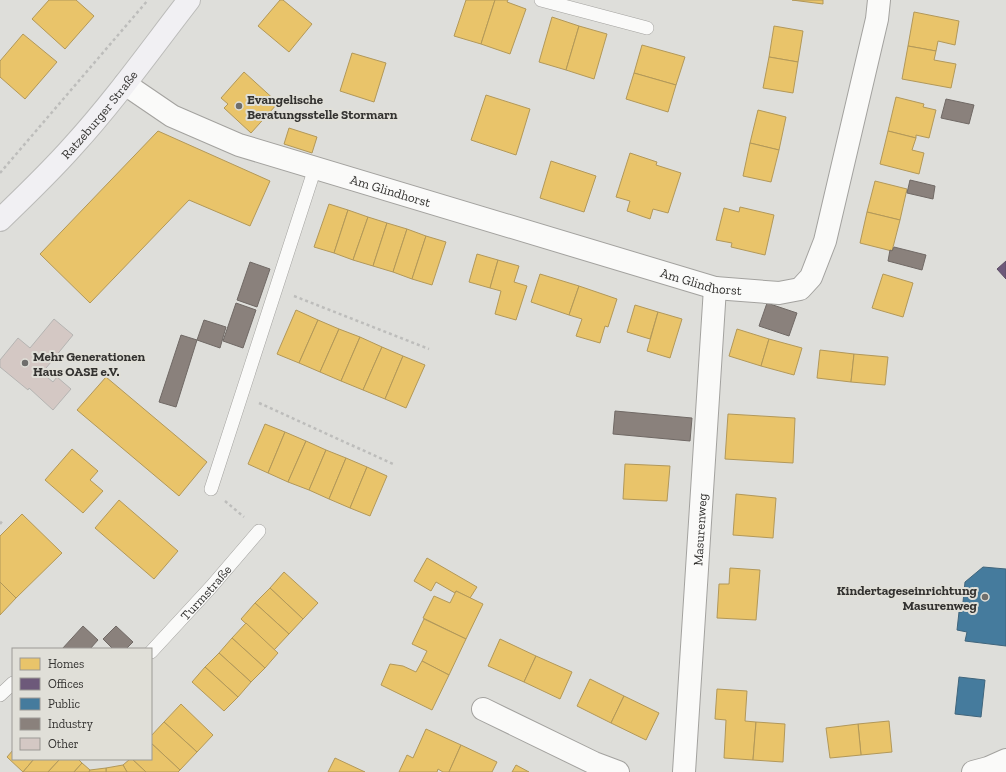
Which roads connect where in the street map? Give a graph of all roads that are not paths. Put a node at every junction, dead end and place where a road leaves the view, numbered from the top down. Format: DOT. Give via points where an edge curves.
graph roads {
  1 [pos="189,0"];
  2 [pos="541,0"];
  3 [pos="879,0"];
  4 [pos="647,28"];
  5 [pos="125,84"];
  6 [pos="315,168"];
  7 [pos="0,220"];
  8 [pos="715,288"];
  9 [pos="211,489"];
  10 [pos="259,531"];
  11 [pos="152,651"];
  12 [pos="12,684"];
  13 [pos="0,695"];
  14 [pos="483,709"];
  15 [pos="1006,760"];
  16 [pos="618,772"];
  17 [pos="684,772"];
  18 [pos="973,772"];
  1 -- 5 [label="main road, Ratzeburger Straße"];
  2 -- 4 [label="lane"];
  3 -- 8 [label="street, Am Glindhorst" via="877,19 825,241 811,278 800,289 779,293"];
  5 -- 6 [label="street, Am Glindhorst" via="172,116 238,145"];
  5 -- 7 [label="main road, Ratzeburger Straße" via="44,178"];
  6 -- 8 [label="street, Am Glindhorst"];
  6 -- 9 [label="lane"];
  8 -- 17 [label="street, Masurenweg"];
  10 -- 11 [label="lane, Turmstraße"];
  12 -- 13 [label="lane"];
  14 -- 16 [label="street"];
  15 -- 18 [label="street"];
}
